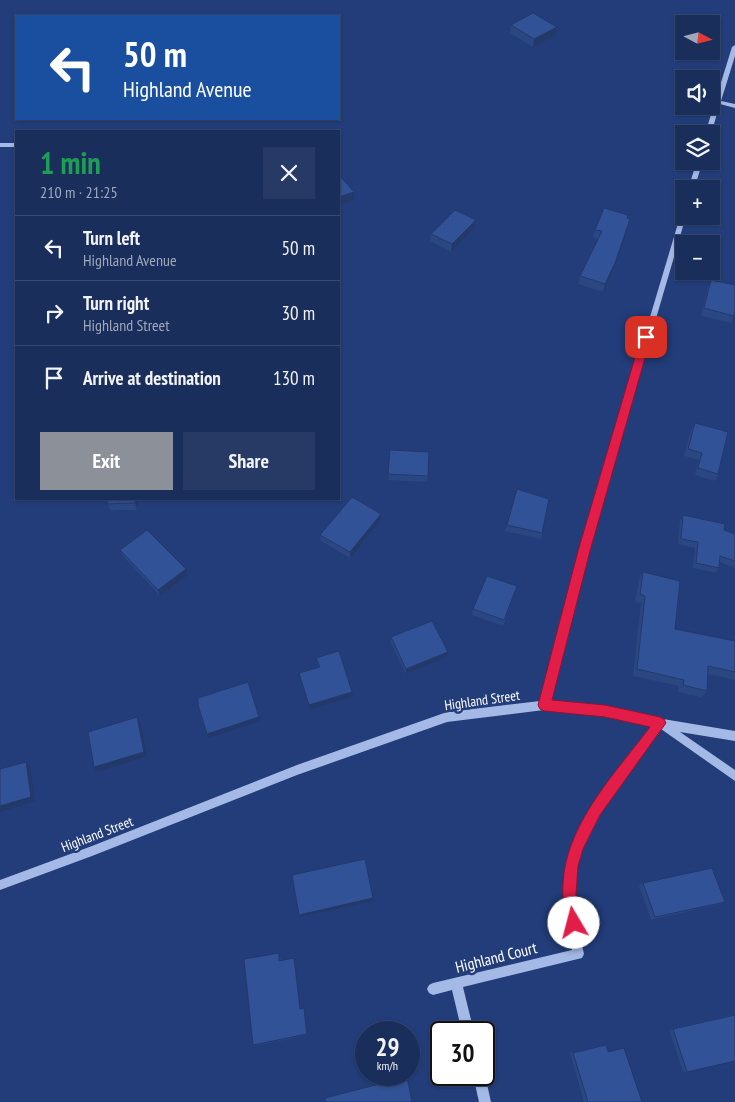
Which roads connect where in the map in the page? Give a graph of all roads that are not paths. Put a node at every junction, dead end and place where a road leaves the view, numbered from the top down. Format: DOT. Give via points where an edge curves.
graph roads {
  1 [pos="735,47"];
  2 [pos="720,96"];
  3 [pos="720,102"];
  4 [pos="735,106"];
  5 [pos="0,145"];
  6 [pos="15,145"];
  7 [pos="680,225"];
  8 [pos="544,705"];
  9 [pos="660,723"];
  10 [pos="735,736"];
  11 [pos="735,776"];
  12 [pos="0,885"];
  13 [pos="456,983"];
  14 [pos="433,989"];
  15 [pos="465,1021"];
  16 [pos="481,1086"];
  17 [pos="485,1102"];
  1 -- 2 [label="street"];
  3 -- 4 [label="street"];
  5 -- 6 [label="street"];
  7 -- 8 [label="street" via="584,551"];
  8 -- 9 [label="street, Highland Street" via="605,711"];
  8 -- 12 [label="street, Highland Street" via="447,717 296,770"];
  9 -- 10 [label="street, Highland Street"];
  9 -- 11 [label="street"];
  9 -- 13 [label="street, Highland Court" via="595,811 577,847 571,866 569,894 578,954"];
  13 -- 14 [label="street, Highland Court"];
  13 -- 15 [label="street"];
  16 -- 17 [label="street"];
}
